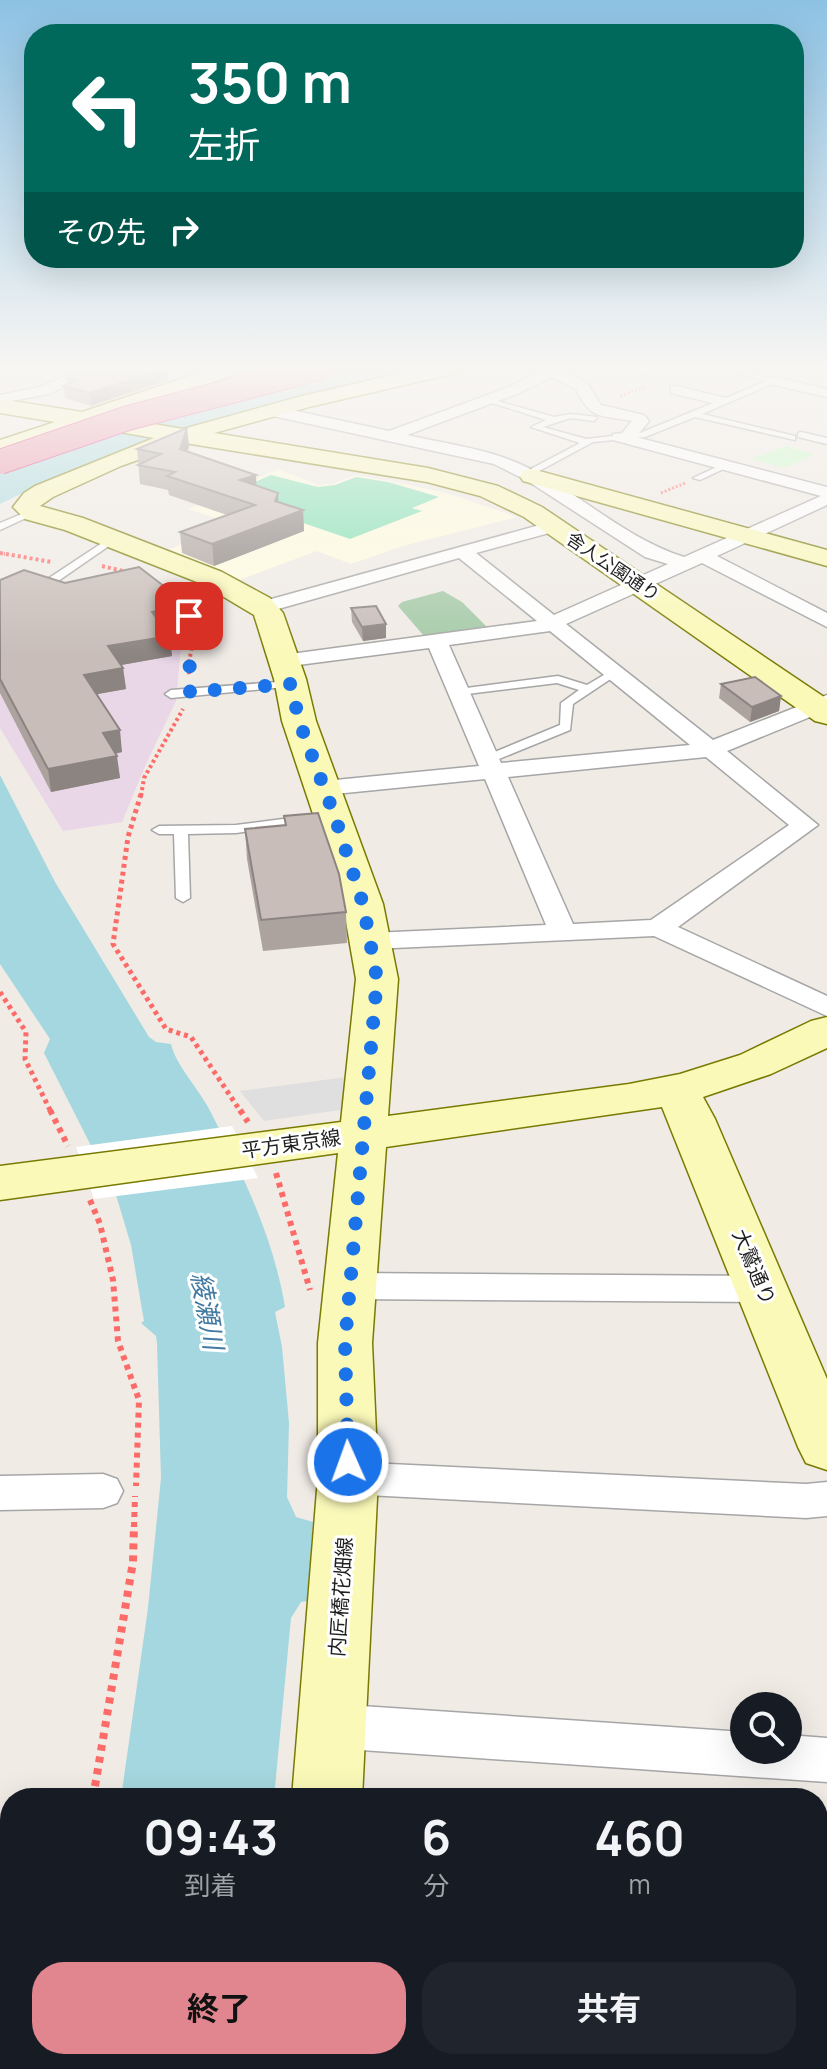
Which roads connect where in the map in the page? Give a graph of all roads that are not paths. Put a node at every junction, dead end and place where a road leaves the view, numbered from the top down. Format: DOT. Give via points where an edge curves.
graph roads {
  1 [pos="106,465"];
  2 [pos="363,465"];
  3 [pos="505,465"];
  4 [pos="548,465"];
  5 [pos="721,465"];
  6 [pos="726,466"];
  7 [pos="530,475"];
  8 [pos="697,478"];
  9 [pos="827,492"];
  10 [pos="827,499"];
  11 [pos="32,513"];
  12 [pos="554,526"];
  13 [pos="0,527"];
  14 [pos="747,536"];
  15 [pos="111,541"];
  16 [pos="463,552"];
  17 [pos="827,558"];
  18 [pos="695,560"];
  19 [pos="640,585"];
  20 [pos="44,586"];
  21 [pos="264,607"];
  22 [pos="827,621"];
  23 [pos="553,624"];
  24 [pos="436,640"];
  25 [pos="287,672"];
  26 [pos="614,672"];
  27 [pos="588,689"];
  28 [pos="459,692"];
  29 [pos="171,694"];
  30 [pos="824,708"];
  31 [pos="710,750"];
  32 [pos="492,765"];
  33 [pos="330,802"];
  34 [pos="159,830"];
  35 [pos="181,830"];
  36 [pos="183,898"];
  37 [pos="658,928"];
  38 [pos="563,932"];
  39 [pos="372,941"];
  40 [pos="827,1007"];
  41 [pos="827,1030"];
  42 [pos="676,1090"];
  43 [pos="363,1135"];
  44 [pos="0,1183"];
  45 [pos="352,1286"];
  46 [pos="764,1289"];
  47 [pos="827,1447"];
  48 [pos="348,1478"];
  49 [pos="103,1491"];
  50 [pos="0,1493"];
  51 [pos="827,1499"];
  52 [pos="332,1726"];
  53 [pos="827,1760"];
  54 [pos="328,1788"];
  1 -- 11 [label="main road" via="36,496 27,504"];
  2 -- 12 [label="main road, 舎人公園通り" via="444,478 502,497"];
  3 -- 7 [label="street"];
  4 -- 7 [label="lane"];
  5 -- 6 [label="street"];
  6 -- 8 [label="lane"];
  6 -- 9 [label="street"];
  7 -- 14 [label="main road"];
  7 -- 18 [label="street" via="652,553"];
  10 -- 14 [label="street"];
  11 -- 13 [label="lane"];
  11 -- 15 [label="main road"];
  12 -- 16 [label="street"];
  12 -- 19 [label="main road, 舎人公園通り"];
  14 -- 17 [label="main road"];
  14 -- 18 [label="street"];
  15 -- 20 [label="lane"];
  15 -- 21 [label="main road" via="220,581"];
  16 -- 21 [label="street"];
  16 -- 23 [label="street"];
  18 -- 19 [label="street"];
  18 -- 22 [label="street"];
  19 -- 23 [label="street"];
  19 -- 30 [label="main road, 舎人公園通り"];
  21 -- 25 [label="main road, 内匠橋花畑線"];
  23 -- 24 [label="street"];
  23 -- 26 [label="street"];
  24 -- 25 [label="street"];
  24 -- 28 [label="street"];
  25 -- 29 [label="lane"];
  25 -- 33 [label="main road, 内匠橋花畑線"];
  26 -- 27 [label="lane"];
  26 -- 31 [label="street"];
  27 -- 28 [label="lane" via="558,679"];
  27 -- 32 [label="lane" via="567,703 566,727"];
  28 -- 32 [label="street"];
  30 -- 31 [label="street"];
  31 -- 32 [label="street"];
  31 -- 37 [label="street" via="805,825"];
  32 -- 33 [label="street"];
  32 -- 38 [label="street"];
  33 -- 35 [label="lane" via="236,829"];
  33 -- 39 [label="main road, 内匠橋花畑線"];
  34 -- 35 [label="lane"];
  35 -- 36 [label="lane"];
  37 -- 38 [label="street"];
  37 -- 40 [label="street"];
  38 -- 39 [label="street"];
  39 -- 43 [label="main road, 内匠橋花畑線" via="377,979"];
  41 -- 42 [label="main road, 平方東京線" via="744,1070"];
  42 -- 43 [label="main road, 平方東京線"];
  42 -- 46 [label="main road, 大鷲通り"];
  43 -- 44 [label="main road, 平方東京線" via="248,1140 78,1163"];
  43 -- 45 [label="main road, 内匠橋花畑線"];
  45 -- 46 [label="street"];
  45 -- 48 [label="main road, 内匠橋花畑線" via="345,1343"];
  46 -- 47 [label="main road, 大鷲通り"];
  48 -- 51 [label="street"];
  48 -- 52 [label="main road, 内匠橋花畑線"];
  49 -- 50 [label="street"];
  52 -- 53 [label="street"];
  52 -- 54 [label="main road, 内匠橋花畑線"];
}
